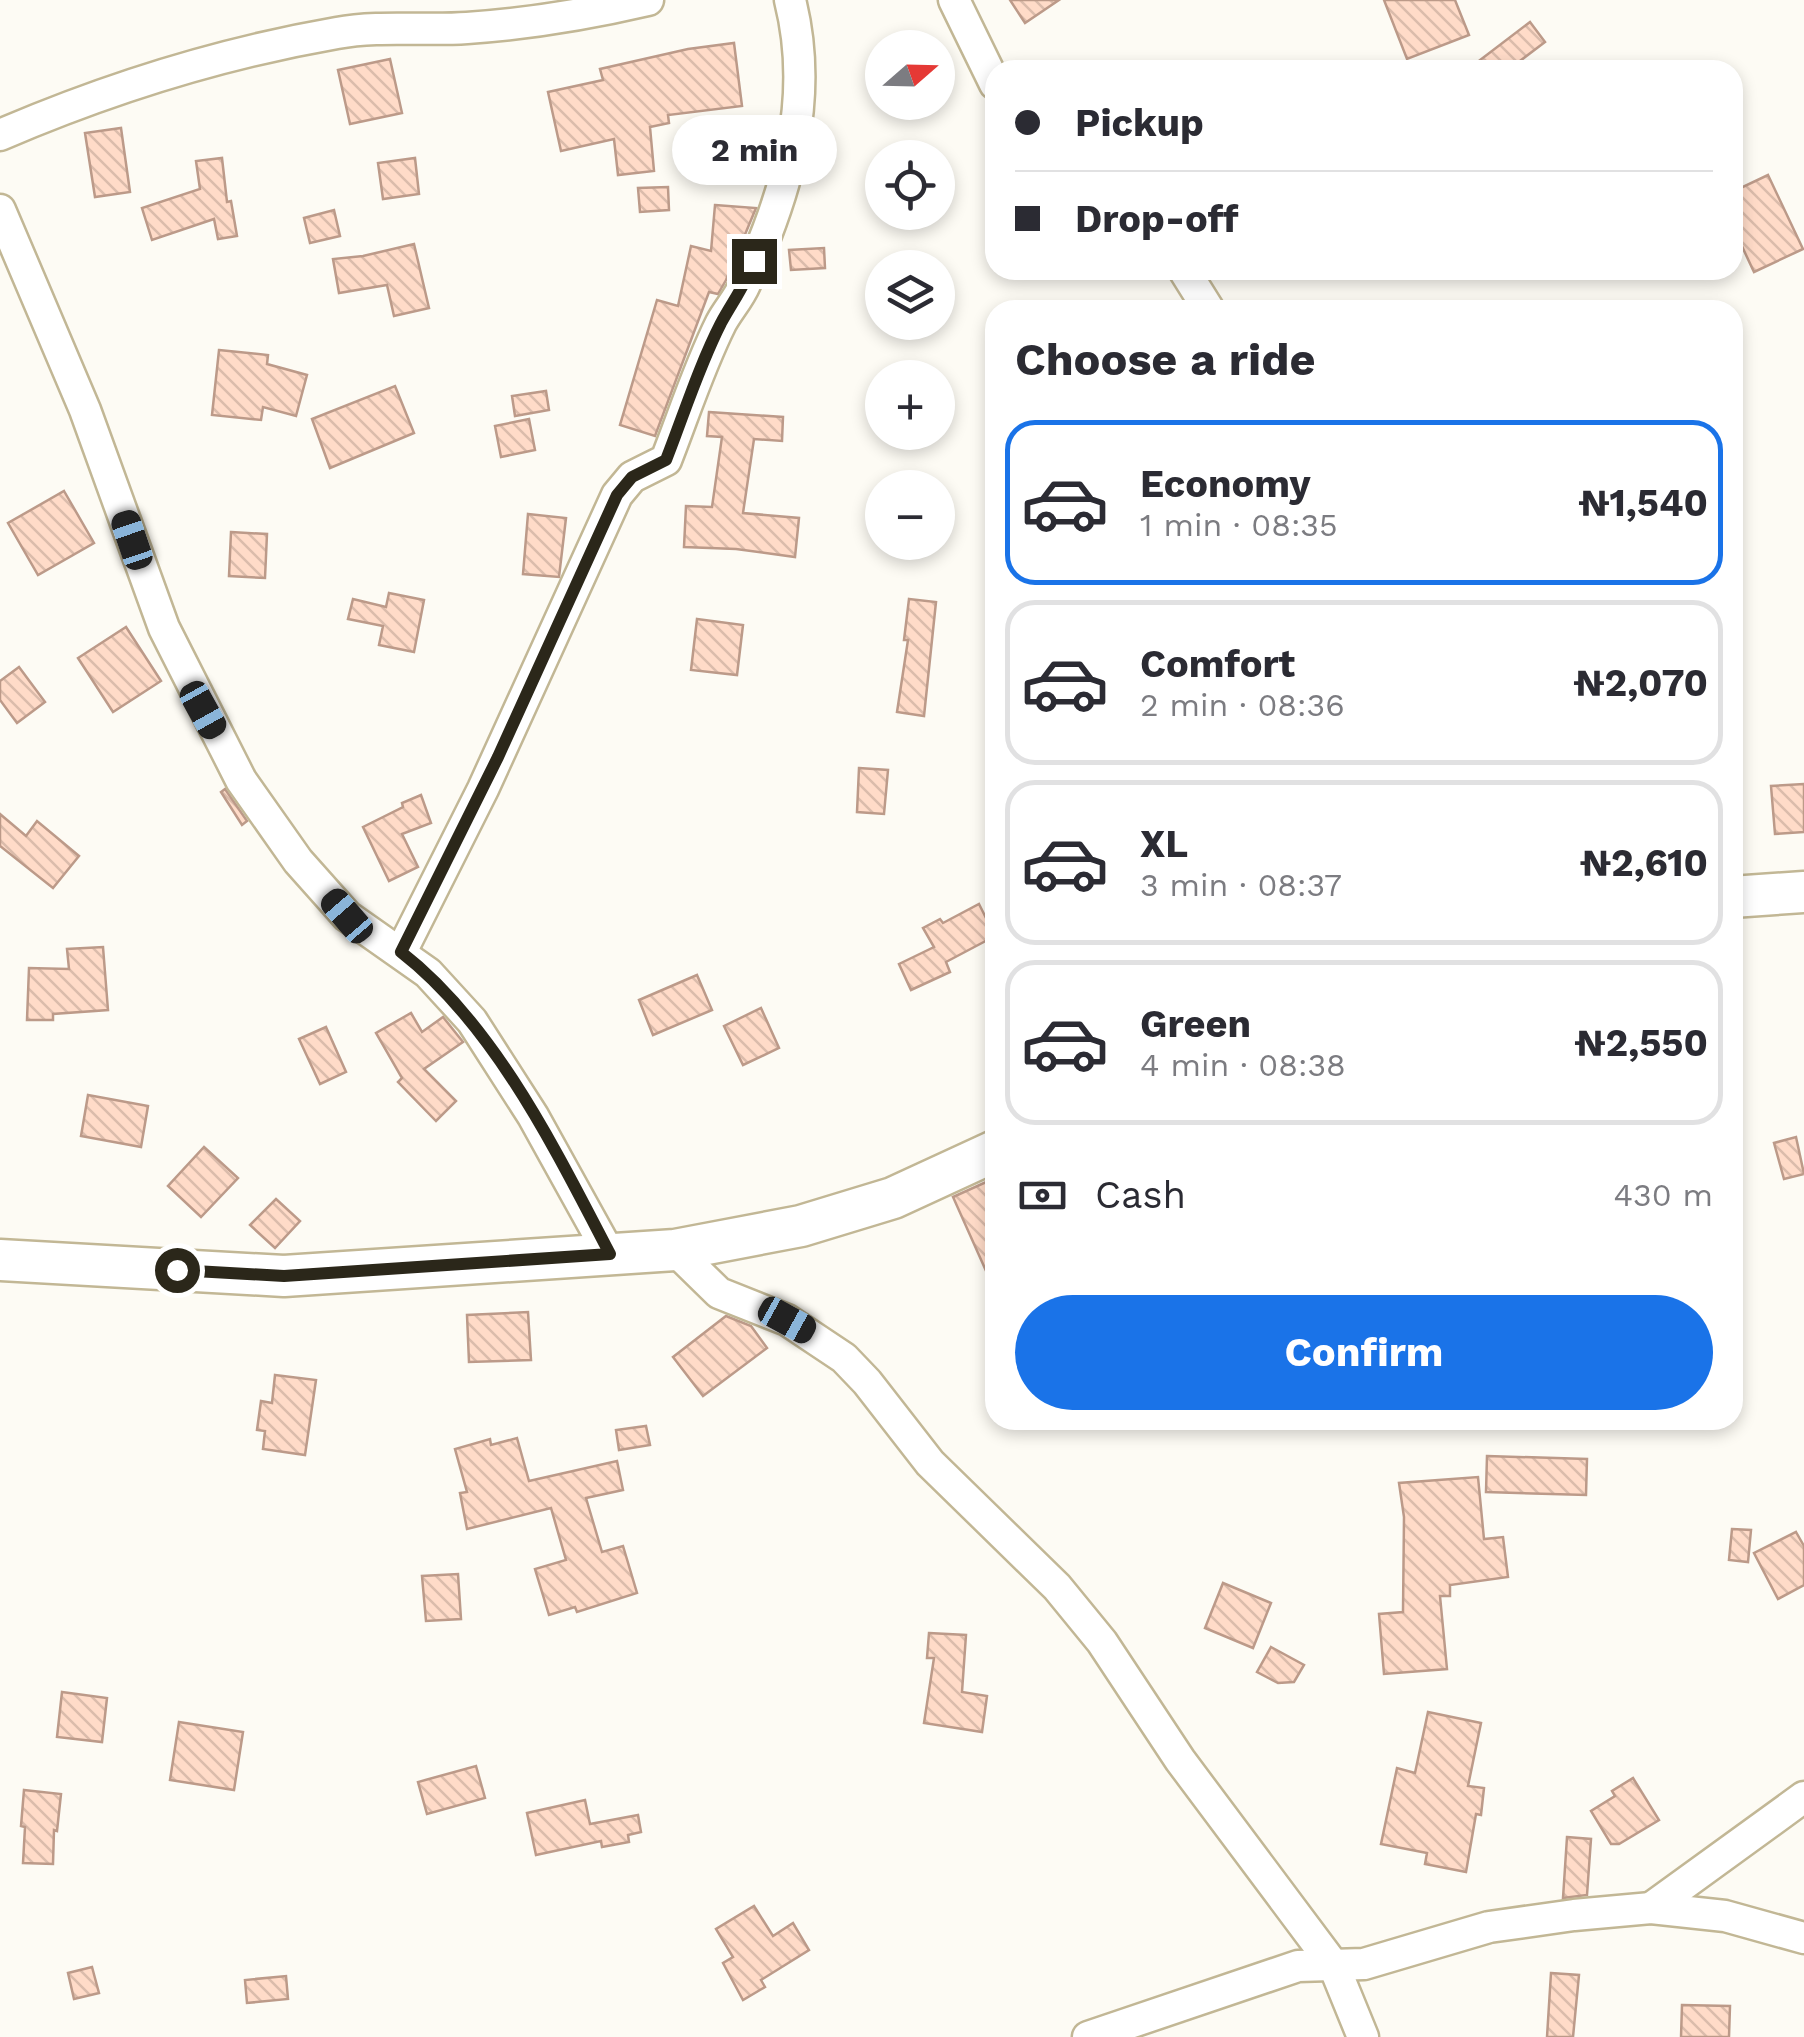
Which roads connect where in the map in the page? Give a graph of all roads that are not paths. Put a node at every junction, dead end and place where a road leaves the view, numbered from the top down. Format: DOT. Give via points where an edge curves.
graph roads {
  1 [pos="648,0"];
  2 [pos="790,0"];
  3 [pos="954,0"];
  4 [pos="985,64"];
  5 [pos="0,135"];
  6 [pos="0,210"];
  7 [pos="1804,892"];
  8 [pos="1743,896"];
  9 [pos="401,952"];
  10 [pos="985,1156"];
  11 [pos="675,1250"];
  12 [pos="610,1254"];
  13 [pos="0,1260"];
  14 [pos="1804,1796"];
  15 [pos="1651,1908"];
  16 [pos="1804,1938"];
  17 [pos="1334,1966"];
  18 [pos="1088,2037"];
  19 [pos="1363,2037"];
  1 -- 5 [label="street" via="577,16 466,28 340,32 71,104"];
  2 -- 9 [label="street" via="800,105 791,166 744,287 716,333 666,460 632,477 617,495"];
  3 -- 4 [label="street"];
  6 -- 9 [label="street" via="85,410 164,628 203,710 241,780 298,861 347,916"];
  7 -- 8 [label="street"];
  9 -- 12 [label="street" via="472,1021"];
  10 -- 11 [label="street" via="893,1198 801,1226"];
  11 -- 12 [label="street"];
  11 -- 17 [label="street" via="720,1293 787,1320 844,1358 930,1463 1056,1586"];
  12 -- 13 [label="street" via="284,1276"];
  14 -- 15 [label="street"];
  15 -- 16 [label="street" via="1725,1916"];
  15 -- 17 [label="street" via="1489,1928 1364,1964"];
  17 -- 18 [label="street" via="1287,1969"];
  17 -- 19 [label="street"];
}
